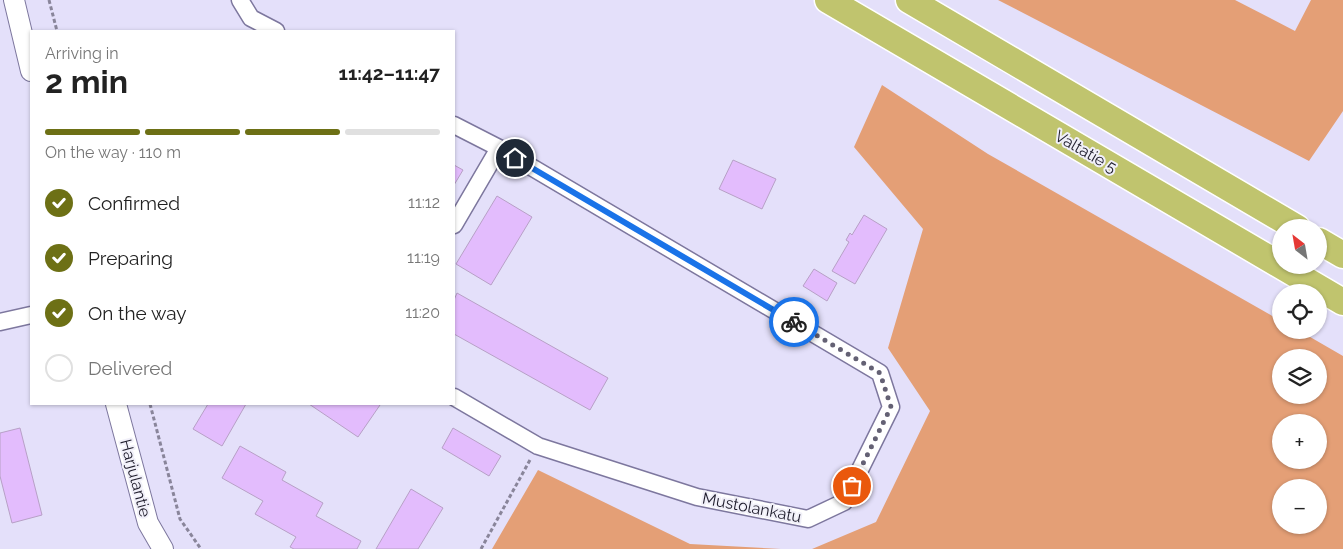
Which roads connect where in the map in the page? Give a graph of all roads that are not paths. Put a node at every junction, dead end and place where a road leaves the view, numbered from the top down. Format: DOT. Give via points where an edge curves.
graph roads {
  1 [pos="14,0"];
  2 [pos="240,0"];
  3 [pos="828,0"];
  4 [pos="909,0"];
  5 [pos="274,30"];
  6 [pos="30,67"];
  7 [pos="455,126"];
  8 [pos="499,148"];
  9 [pos="1281,219"];
  10 [pos="455,223"];
  11 [pos="1328,246"];
  12 [pos="1343,255"];
  13 [pos="1343,302"];
  14 [pos="30,315"];
  15 [pos="0,322"];
  16 [pos="455,398"];
  17 [pos="116,405"];
  18 [pos="163,549"];
  1 -- 6 [label="street"];
  2 -- 5 [label="street" via="251,18"];
  3 -- 13 [label="highway, Valtatie 5"];
  4 -- 9 [label="highway"];
  7 -- 8 [label="street, Mustolankatu"];
  8 -- 10 [label="street"];
  8 -- 16 [label="street, Mustolankatu" via="880,373 891,407 844,502 808,519 697,497 538,446"];
  11 -- 12 [label="highway"];
  14 -- 15 [label="street"];
  17 -- 18 [label="street, Harjulantie" via="148,523"];
}
